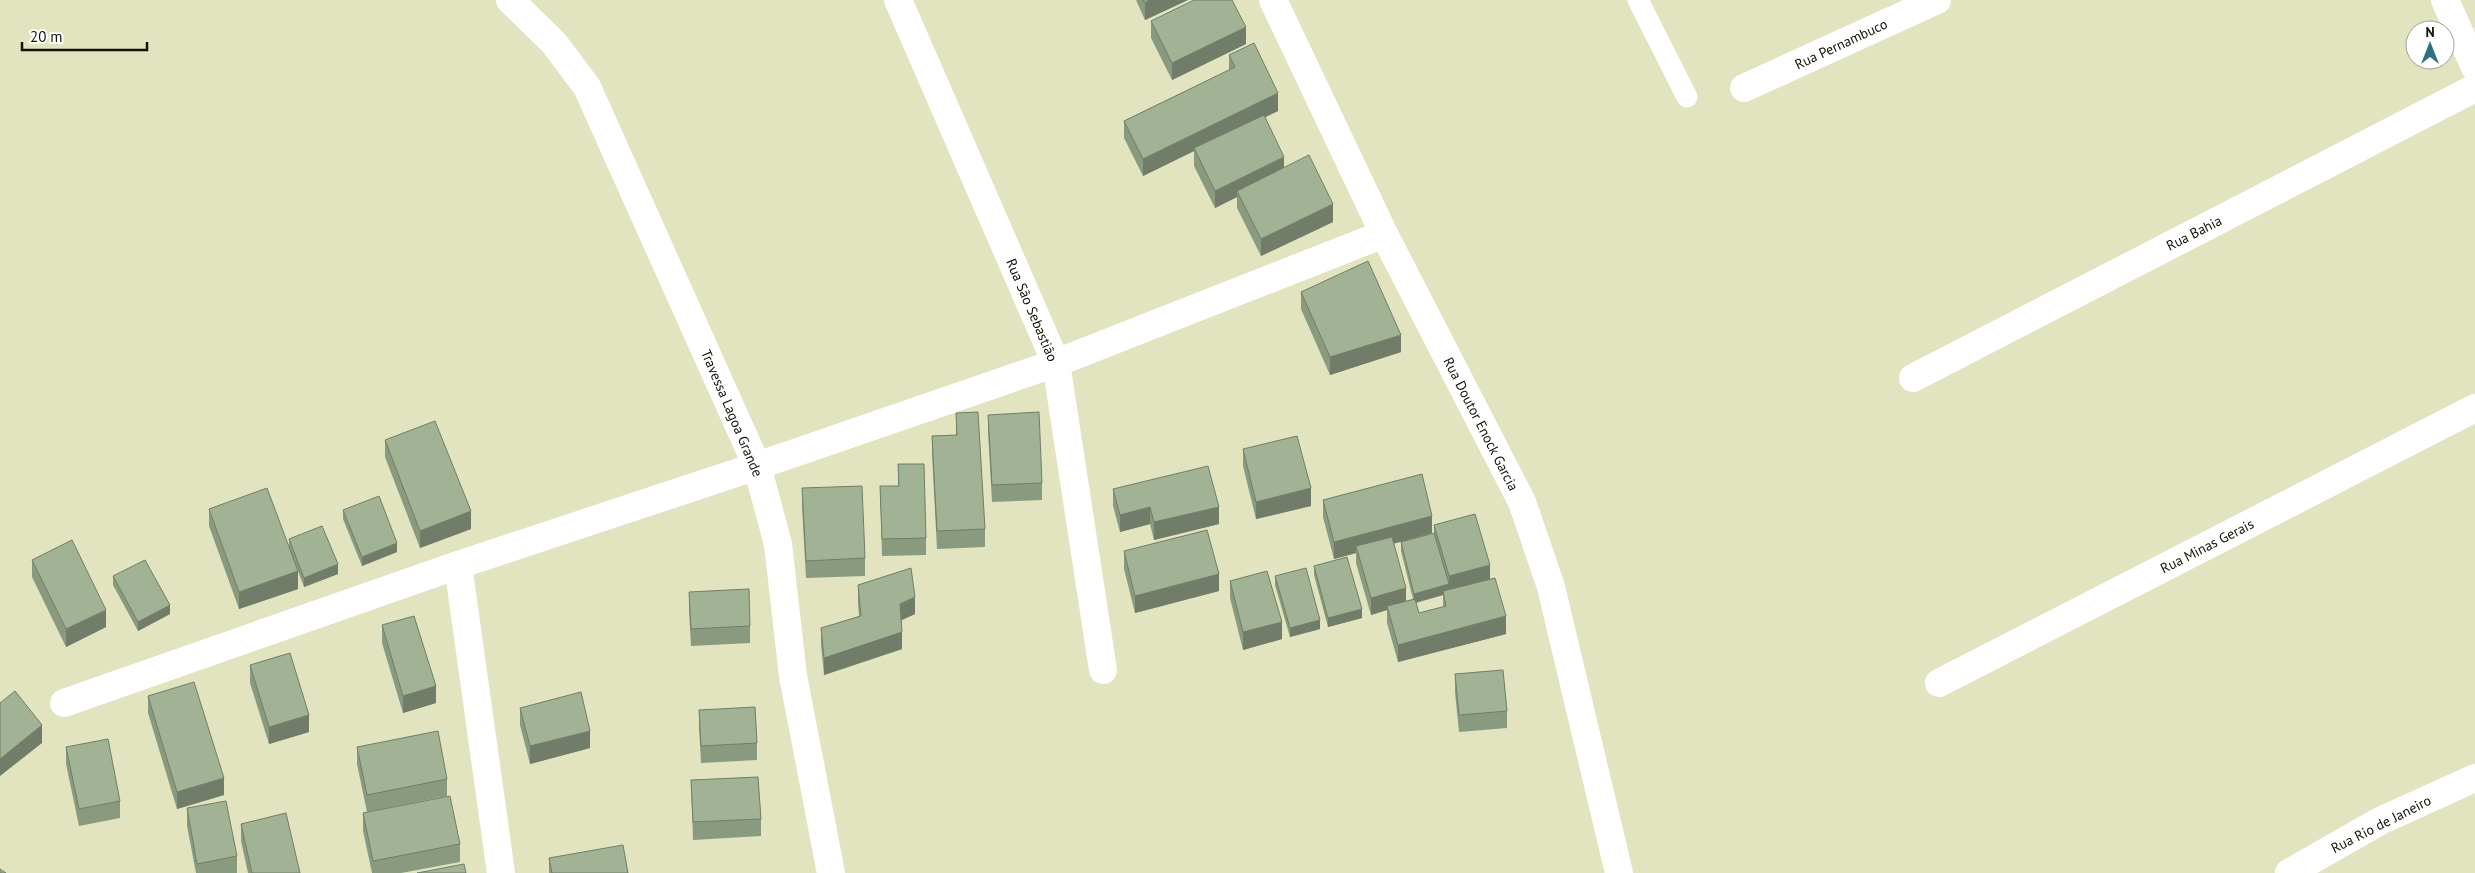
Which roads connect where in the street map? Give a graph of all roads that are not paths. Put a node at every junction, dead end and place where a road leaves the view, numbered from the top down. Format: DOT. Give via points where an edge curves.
graph roads {
  1 [pos="510,0"];
  2 [pos="898,0"];
  3 [pos="1274,0"];
  4 [pos="1638,0"];
  5 [pos="1937,0"];
  6 [pos="2445,0"];
  7 [pos="2475,67"];
  8 [pos="1744,88"];
  9 [pos="2475,88"];
  10 [pos="1687,97"];
  11 [pos="1384,234"];
  12 [pos="1056,363"];
  13 [pos="1913,378"];
  14 [pos="2475,408"];
  15 [pos="757,466"];
  16 [pos="458,564"];
  17 [pos="1103,670"];
  18 [pos="1939,683"];
  19 [pos="64,704"];
  20 [pos="2475,778"];
  21 [pos="501,873"];
  22 [pos="831,873"];
  23 [pos="1619,873"];
  24 [pos="2289,873"];
  1 -- 15 [label="street, Travessa Lagoa Grande" via="554,43 588,87"];
  2 -- 12 [label="street, Rua São Sebastião"];
  3 -- 11 [label="street, Rua Doutor Enock Garcia"];
  4 -- 10 [label="lane"];
  5 -- 8 [label="street, Rua Pernambuco"];
  6 -- 7 [label="street"];
  9 -- 13 [label="street, Rua Bahia"];
  11 -- 12 [label="street"];
  11 -- 23 [label="street, Rua Doutor Enock Garcia" via="1522,502 1551,587"];
  12 -- 15 [label="street"];
  12 -- 17 [label="street, Rua São Sebastião"];
  14 -- 18 [label="street, Rua Minas Gerais"];
  15 -- 16 [label="street"];
  15 -- 22 [label="street, Travessa Lagoa Grande" via="778,544 793,676"];
  16 -- 19 [label="street"];
  16 -- 21 [label="street"];
  20 -- 24 [label="street, Rua Rio de Janeiro" via="2380,821"];
}
